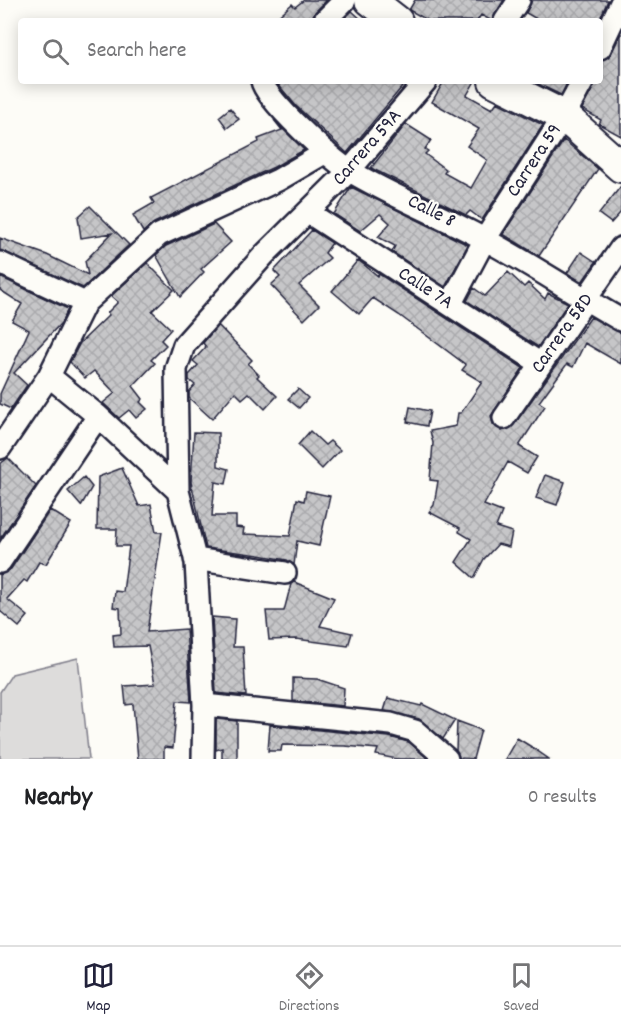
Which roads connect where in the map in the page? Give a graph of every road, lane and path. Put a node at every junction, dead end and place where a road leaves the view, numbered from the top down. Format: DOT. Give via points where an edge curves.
graph roads {
  1 [pos="345,0"];
  2 [pos="370,0"];
  3 [pos="519,0"];
  4 [pos="621,3"];
  5 [pos="327,18"];
  6 [pos="393,18"];
  7 [pos="506,18"];
  8 [pos="603,42"];
  9 [pos="262,84"];
  10 [pos="423,84"];
  11 [pos="500,84"];
  12 [pos="581,84"];
  13 [pos="564,116"];
  14 [pos="326,152"];
  15 [pos="621,167"];
  16 [pos="349,171"];
  17 [pos="309,213"];
  18 [pos="485,239"];
  19 [pos="621,248"];
  20 [pos="0,263"];
  21 [pos="587,301"];
  22 [pos="85,303"];
  23 [pos="450,305"];
  24 [pos="621,321"];
  25 [pos="541,364"];
  26 [pos="49,376"];
  27 [pos="98,416"];
  28 [pos="504,418"];
  29 [pos="0,448"];
  30 [pos="178,491"];
  31 [pos="195,559"];
  32 [pos="0,562"];
  33 [pos="285,573"];
  34 [pos="204,705"];
  35 [pos="203,759"];
  36 [pos="447,759"];
  1 -- 5 [label="street"];
  2 -- 6 [label="street"];
  3 -- 7 [label="street"];
  4 -- 8 [label="street"];
  9 -- 14 [label="street, Calle 8"];
  10 -- 16 [label="street, Carrera 59A"];
  11 -- 13 [label="street"];
  12 -- 13 [label="street, Carrera 59"];
  13 -- 15 [label="street"];
  13 -- 18 [label="street, Carrera 59"];
  14 -- 16 [label="street, Calle 8"];
  14 -- 22 [label="street" via="278,180 159,235"];
  16 -- 17 [label="street, Carrera 59A"];
  16 -- 18 [label="street, Calle 8"];
  17 -- 23 [label="street, Calle 7A"];
  17 -- 30 [label="street, Carrera 59A" via="264,255 184,345 176,369"];
  18 -- 21 [label="street, Calle 8"];
  18 -- 23 [label="street, Carrera 59"];
  19 -- 21 [label="street, Carrera 58D"];
  20 -- 22 [label="street"];
  21 -- 24 [label="street, Calle 8"];
  21 -- 25 [label="street, Carrera 58D"];
  22 -- 26 [label="street"];
  23 -- 25 [label="street, Calle 7A"];
  25 -- 28 [label="street, Carrera 58D"];
  26 -- 27 [label="street"];
  26 -- 29 [label="street"];
  27 -- 30 [label="street"];
  27 -- 32 [label="street"];
  30 -- 31 [label="street, Carrera 59A"];
  31 -- 33 [label="street"];
  31 -- 34 [label="street, Carrera 59A"];
  34 -- 35 [label="street, Carrera 59A"];
  34 -- 36 [label="street" via="391,724 415,731"];
}
